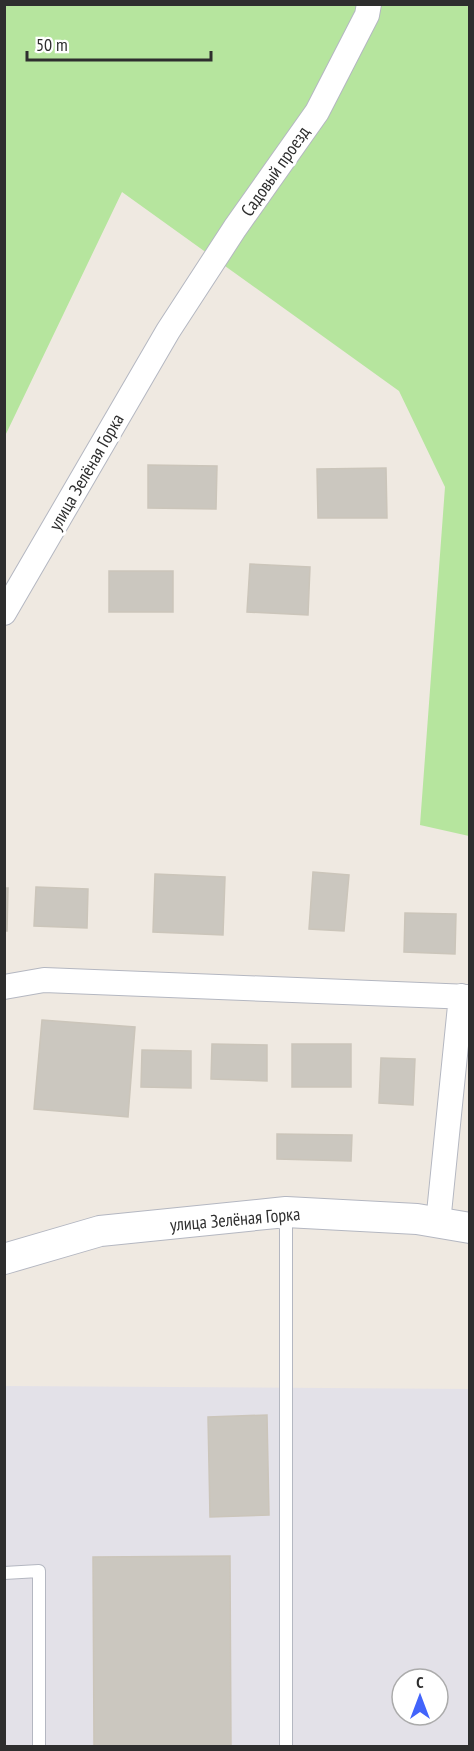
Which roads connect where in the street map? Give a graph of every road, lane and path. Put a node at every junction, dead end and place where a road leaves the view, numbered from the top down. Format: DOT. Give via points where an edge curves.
graph roads {
  1 [pos="369,4"];
  2 [pos="168,331"];
  3 [pos="4,613"];
  4 [pos="4,987"];
  5 [pos="465,997"];
  6 [pos="286,1212"];
  7 [pos="438,1223"];
  8 [pos="470,1228"];
  9 [pos="4,1259"];
  10 [pos="4,1573"];
  11 [pos="39,1746"];
  12 [pos="286,1746"];
  1 -- 2 [label="street, Садовый проезд" via="317,112"];
  2 -- 3 [label="street, улица Зелёная Горка"];
  4 -- 5 [label="street" via="44,980"];
  5 -- 7 [label="street"];
  6 -- 7 [label="street, улица Зелёная Горка"];
  6 -- 9 [label="street, улица Зелёная Горка" via="100,1232"];
  6 -- 12 [label="lane"];
  7 -- 8 [label="street, улица Зелёная Горка"];
  10 -- 11 [label="lane" via="39,1571"];
}
